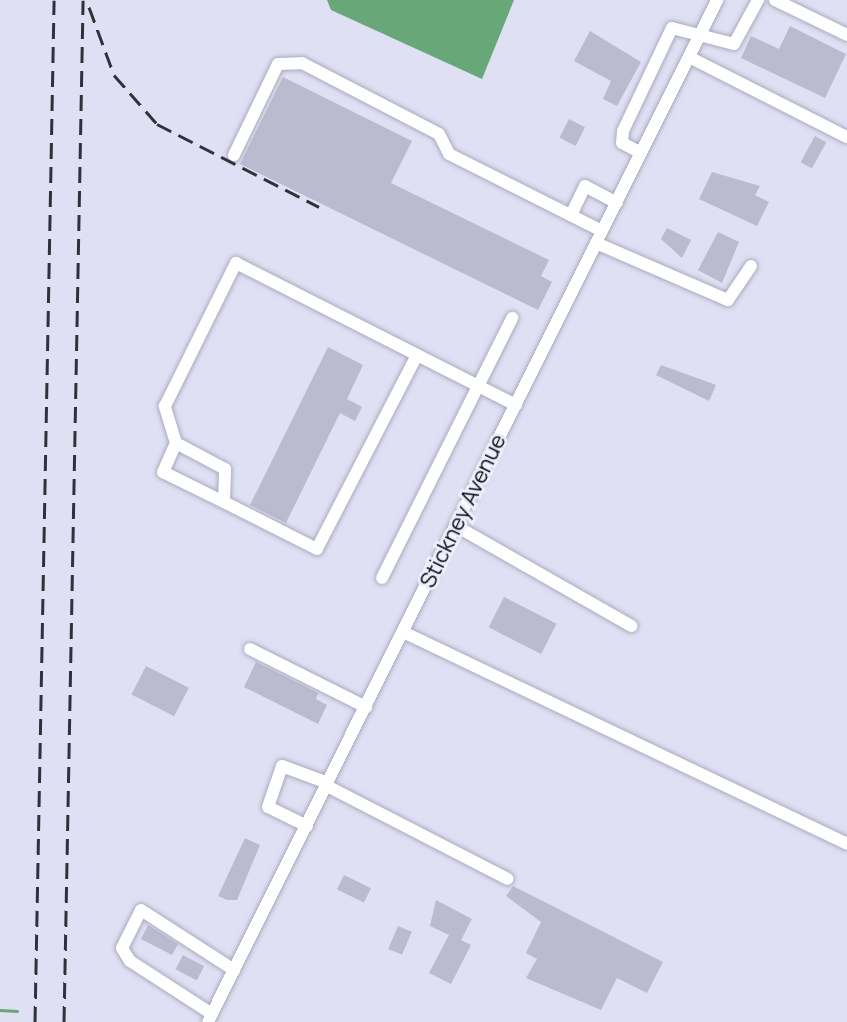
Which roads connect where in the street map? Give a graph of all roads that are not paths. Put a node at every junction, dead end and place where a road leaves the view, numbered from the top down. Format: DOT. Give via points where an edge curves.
graph roads {
  1 [pos="717,0"];
  2 [pos="758,0"];
  3 [pos="775,0"];
  4 [pos="701,32"];
  5 [pos="847,35"];
  6 [pos="689,57"];
  7 [pos="847,137"];
  8 [pos="641,153"];
  9 [pos="234,155"];
  10 [pos="617,203"];
  11 [pos="571,215"];
  12 [pos="599,237"];
  13 [pos="751,266"];
  14 [pos="512,318"];
  15 [pos="417,355"];
  16 [pos="479,386"];
  17 [pos="516,405"];
  18 [pos="176,443"];
  19 [pos="224,502"];
  20 [pos="456,526"];
  21 [pos="382,578"];
  22 [pos="631,626"];
  23 [pos="403,632"];
  24 [pos="250,649"];
  25 [pos="366,707"];
  26 [pos="327,784"];
  27 [pos="307,826"];
  28 [pos="847,844"];
  29 [pos="508,879"];
  30 [pos="234,970"];
  31 [pos="210,1018"];
  1 -- 4 [label="street, Stickney Avenue"];
  2 -- 4 [label="street" via="734,44"];
  3 -- 5 [label="street"];
  4 -- 6 [label="street, Stickney Avenue"];
  4 -- 8 [label="street" via="672,28 620,140"];
  6 -- 7 [label="street"];
  6 -- 8 [label="street, Stickney Avenue"];
  8 -- 10 [label="street, Stickney Avenue"];
  9 -- 11 [label="street" via="278,64 302,63 439,134 449,154"];
  10 -- 11 [label="street" via="585,186"];
  10 -- 12 [label="street, Stickney Avenue"];
  11 -- 12 [label="street"];
  12 -- 13 [label="street" via="728,300"];
  12 -- 17 [label="street, Stickney Avenue"];
  14 -- 16 [label="street"];
  15 -- 16 [label="street"];
  15 -- 18 [label="street" via="236,263 165,406"];
  15 -- 19 [label="street" via="317,549"];
  16 -- 17 [label="street"];
  16 -- 21 [label="street"];
  17 -- 20 [label="street, Stickney Avenue"];
  18 -- 19 [label="street" via="225,469"];
  18 -- 19 [label="street" via="163,472"];
  20 -- 22 [label="street"];
  20 -- 23 [label="street, Stickney Avenue"];
  23 -- 25 [label="street, Stickney Avenue"];
  23 -- 28 [label="street"];
  24 -- 25 [label="street"];
  25 -- 26 [label="street, Stickney Avenue"];
  26 -- 27 [label="street, Stickney Avenue"];
  26 -- 27 [label="street" via="282,766 268,807"];
  26 -- 29 [label="street"];
  27 -- 30 [label="street, Stickney Avenue"];
  30 -- 31 [label="street, Stickney Avenue"];
  30 -- 31 [label="street" via="141,910 122,948 130,961"];
}
